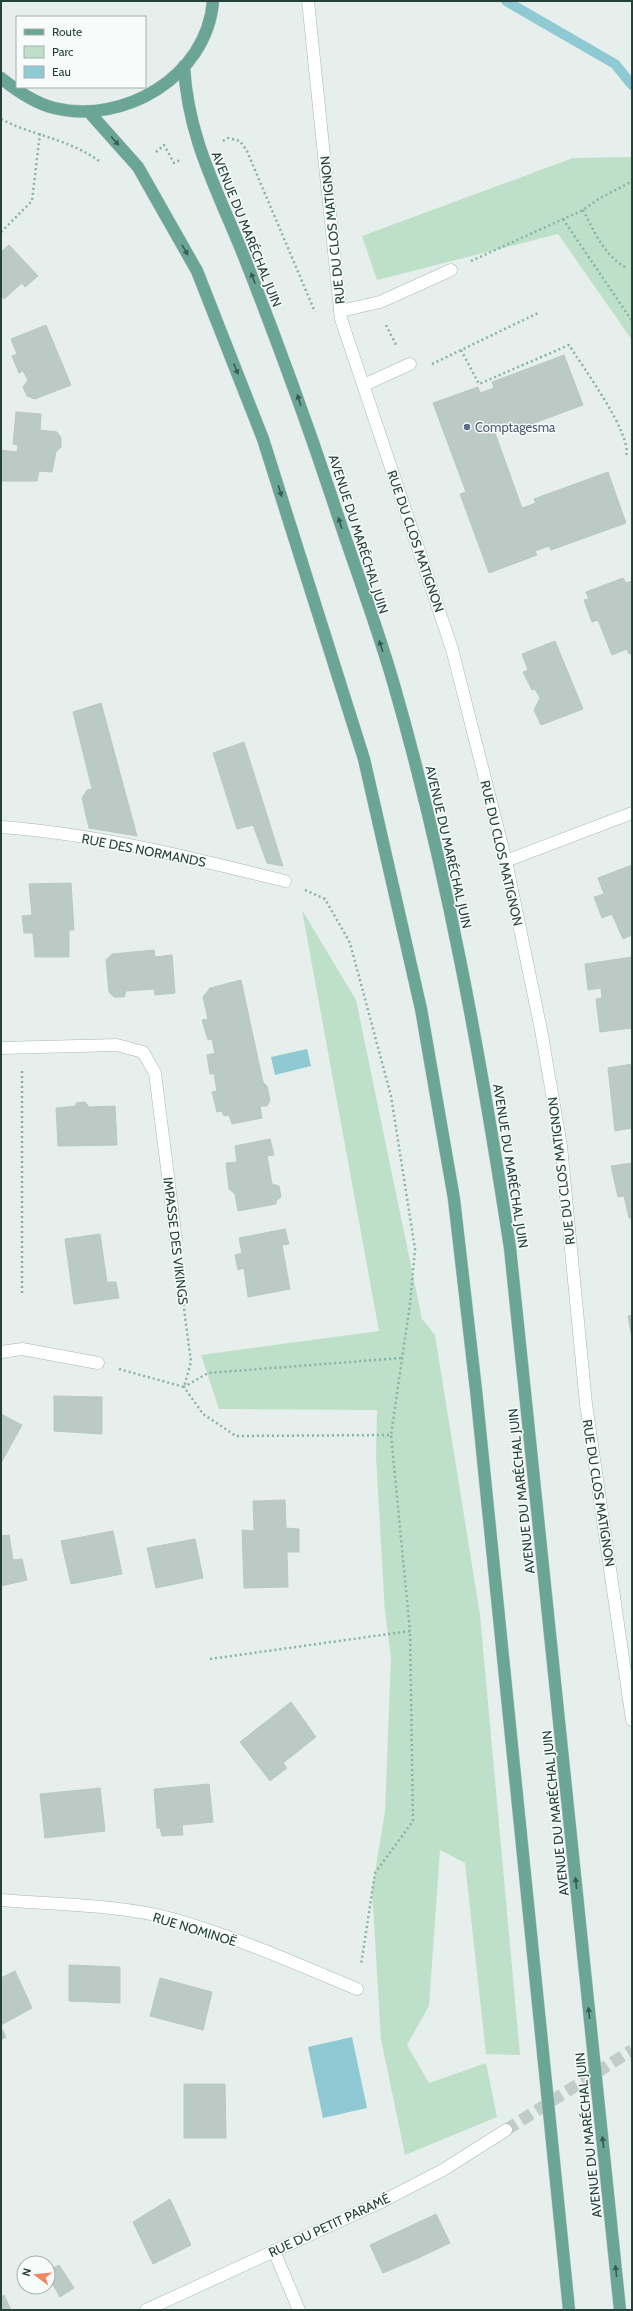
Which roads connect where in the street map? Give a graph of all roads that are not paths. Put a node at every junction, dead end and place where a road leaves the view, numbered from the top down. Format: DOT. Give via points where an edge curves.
graph roads {
  1 [pos="213,1"];
  2 [pos="308,1"];
  3 [pos="184,66"];
  4 [pos="1,78"];
  5 [pos="89,112"];
  6 [pos="451,270"];
  7 [pos="340,312"];
  8 [pos="408,365"];
  9 [pos="364,385"];
  10 [pos="632,813"];
  11 [pos="1,826"];
  12 [pos="506,861"];
  13 [pos="285,881"];
  14 [pos="1,1048"];
  15 [pos="176,1240"];
  16 [pos="1,1352"];
  17 [pos="98,1363"];
  18 [pos="632,1720"];
  19 [pos="1,1900"];
  20 [pos="357,1989"];
  21 [pos="506,2130"];
  22 [pos="274,2251"];
  23 [pos="146,2310"];
  24 [pos="299,2310"];
  25 [pos="569,2310"];
  26 [pos="620,2310"];
  1 -- 3 [label="main road" via="202,39"];
  2 -- 7 [label="street, RUE DU CLOS MATIGNON"];
  3 -- 5 [label="main road" via="158,90 132,103"];
  26 -- 3 [label="main road, AVENUE DU MARÉCHAL JUIN, one-way" via="510,1248 491,1125 455,937 416,769 393,684 295,386 239,242 200,151 186,97"];
  4 -- 5 [label="main road" via="20,94 53,108"];
  5 -- 25 [label="main road, one-way" via="138,167 197,271 263,438 364,759 420,1009 454,1199 476,1390"];
  6 -- 7 [label="street" via="380,302"];
  7 -- 9 [label="street, RUE DU CLOS MATIGNON"];
  8 -- 9 [label="street"];
  9 -- 12 [label="street, RUE DU CLOS MATIGNON" via="452,649"];
  10 -- 12 [label="street"];
  11 -- 13 [label="street, RUE DES NORMANDS" via="36,829 128,845"];
  12 -- 18 [label="street, RUE DU CLOS MATIGNON" via="541,1030 561,1146 586,1404"];
  14 -- 15 [label="street, IMPASSE DES VIKINGS" via="117,1045 143,1052 155,1073"];
  16 -- 17 [label="street" via="22,1349"];
  19 -- 20 [label="street, RUE NOMINOË" via="112,1908 172,1919 254,1947"];
  21 -- 22 [label="street, RUE DU PETIT PARAMÉ" via="443,2170"];
  22 -- 23 [label="street, RUE DU PETIT PARAMÉ"];
  22 -- 24 [label="street"];
}
